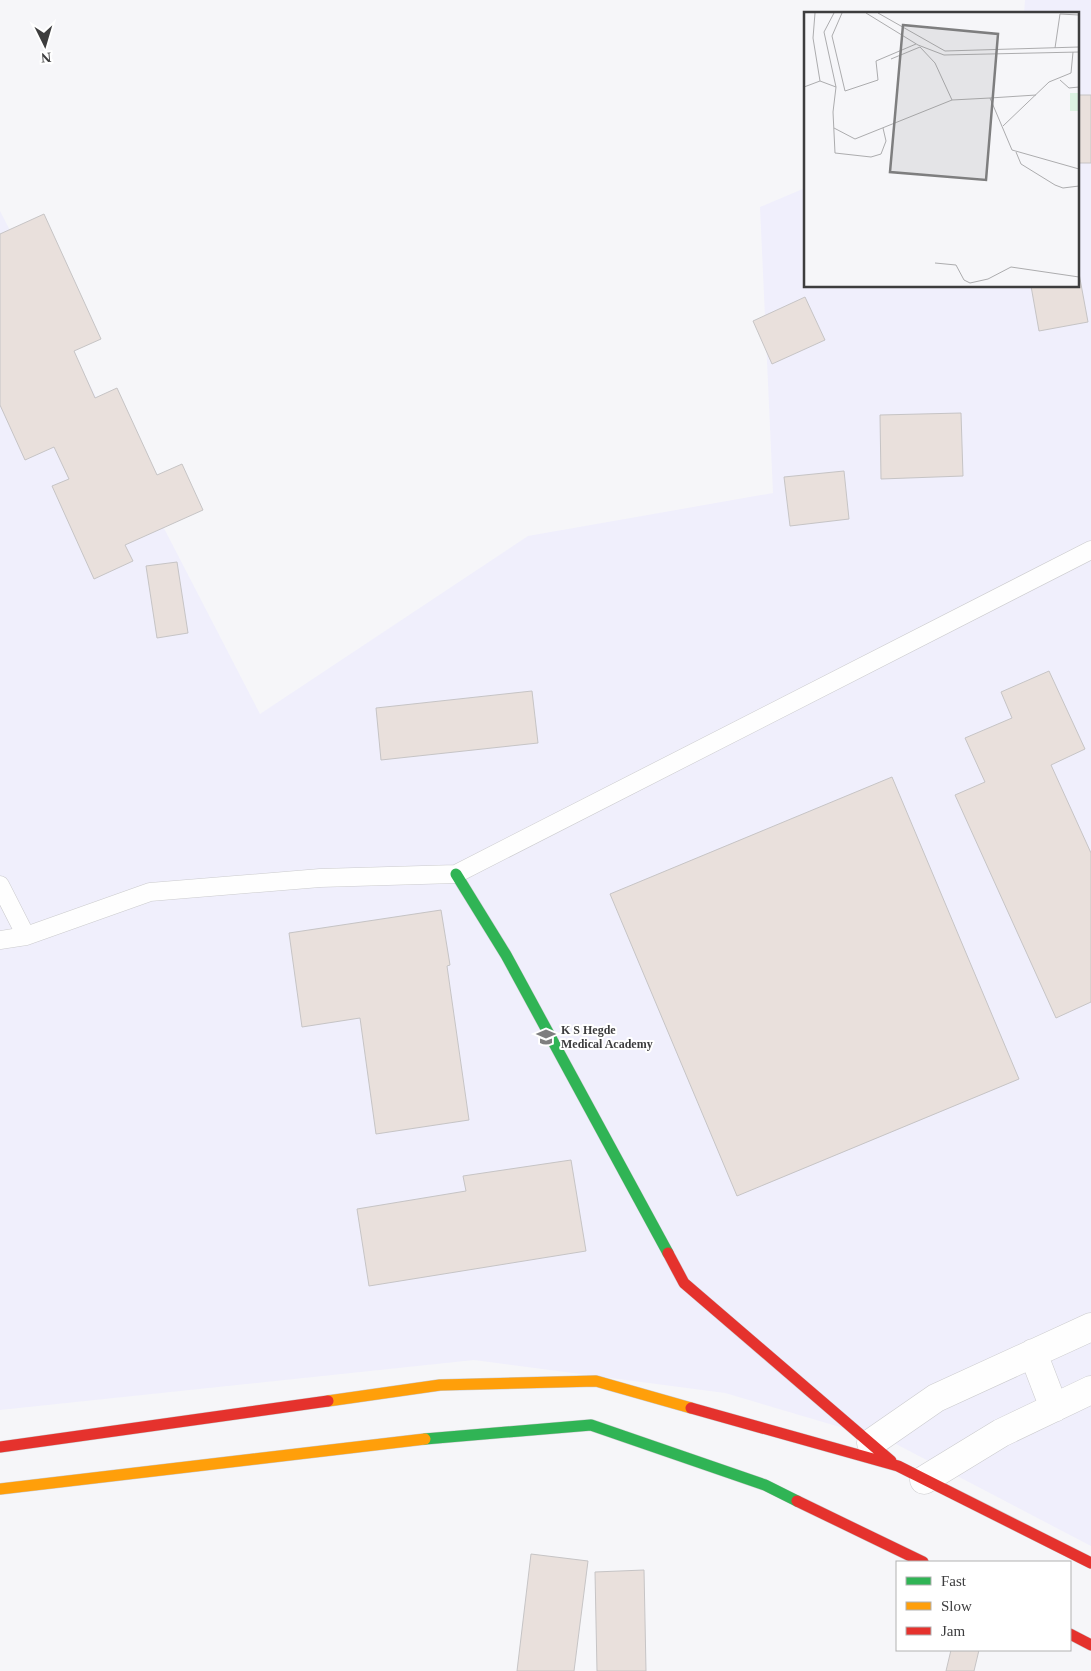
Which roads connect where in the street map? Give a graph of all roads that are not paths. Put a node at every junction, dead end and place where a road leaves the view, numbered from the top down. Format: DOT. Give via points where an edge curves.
graph roads {
  1 [pos="1091,550"];
  2 [pos="456,874"];
  3 [pos="0,885"];
  4 [pos="26,936"];
  5 [pos="0,940"];
  6 [pos="1091,1327"];
  7 [pos="1033,1353"];
  8 [pos="1091,1390"];
  9 [pos="1054,1408"];
  10 [pos="871,1443"];
  11 [pos="0,1447"];
  12 [pos="898,1466"];
  13 [pos="924,1480"];
  14 [pos="0,1490"];
  15 [pos="921,1561"];
  16 [pos="1091,1563"];
  17 [pos="1071,1635"];
  18 [pos="1091,1645"];
  1 -- 2 [label="lane"];
  2 -- 4 [label="lane" via="320,878 150,892"];
  2 -- 10 [label="main road" via="506,956 684,1283"];
  3 -- 4 [label="lane"];
  4 -- 5 [label="lane"];
  6 -- 7 [label="street"];
  7 -- 9 [label="street"];
  7 -- 10 [label="street" via="936,1398"];
  8 -- 9 [label="street"];
  9 -- 13 [label="street" via="1001,1433"];
  10 -- 12 [label="main road"];
  11 -- 12 [label="main road" via="440,1385 596,1381"];
  12 -- 13 [label="main road"];
  13 -- 16 [label="main road"];
  14 -- 15 [label="main road" via="393,1442 591,1425 766,1485"];
  17 -- 18 [label="main road"];
}
